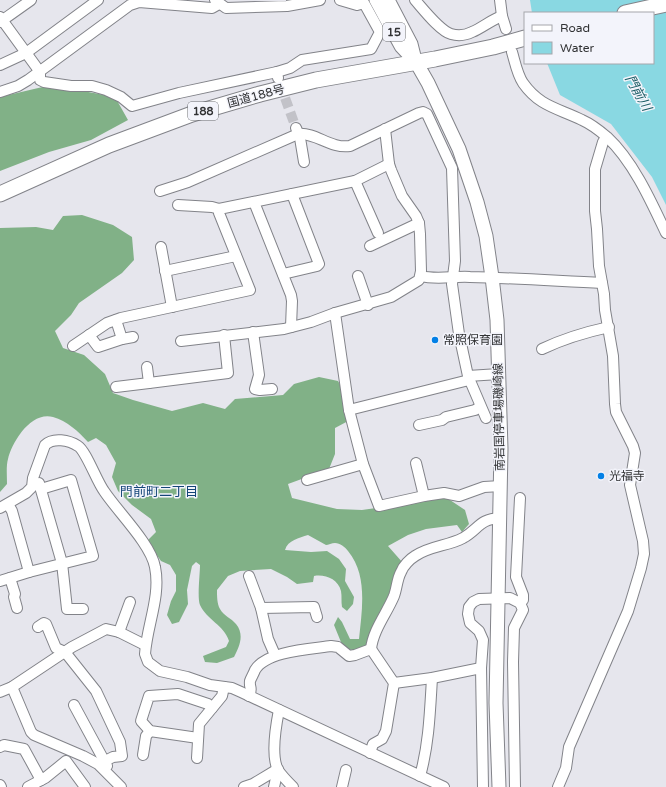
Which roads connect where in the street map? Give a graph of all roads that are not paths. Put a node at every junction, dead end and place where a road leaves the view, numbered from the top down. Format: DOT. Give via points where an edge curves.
graph roads {
  1 [pos="31,0"];
  2 [pos="98,0"];
  3 [pos="320,0"];
  4 [pos="340,0"];
  5 [pos="376,0"];
  6 [pos="388,0"];
  7 [pos="415,0"];
  8 [pos="500,0"];
  9 [pos="217,2"];
  10 [pos="666,4"];
  11 [pos="630,12"];
  12 [pos="502,16"];
  13 [pos="1,20"];
  14 [pos="506,29"];
  15 [pos="524,38"];
  16 [pos="512,52"];
  17 [pos="26,53"];
  18 [pos="416,62"];
  19 [pos="0,65"];
  20 [pos="40,72"];
  21 [pos="0,92"];
  22 [pos="385,129"];
  23 [pos="297,131"];
  24 [pos="606,137"];
  25 [pos="304,162"];
  26 [pos="389,164"];
  27 [pos="356,181"];
  28 [pos="160,191"];
  29 [pos="0,194"];
  30 [pos="292,194"];
  31 [pos="254,202"];
  32 [pos="178,205"];
  33 [pos="219,209"];
  34 [pos="419,223"];
  35 [pos="378,233"];
  36 [pos="666,233"];
  37 [pos="370,246"];
  38 [pos="161,247"];
  39 [pos="236,256"];
  40 [pos="165,271"];
  41 [pos="283,274"];
  42 [pos="358,276"];
  43 [pos="420,276"];
  44 [pos="454,276"];
  45 [pos="492,277"];
  46 [pos="602,283"];
  47 [pos="368,305"];
  48 [pos="172,307"];
  49 [pos="335,313"];
  50 [pos="116,320"];
  51 [pos="291,327"];
  52 [pos="608,327"];
  53 [pos="253,332"];
  54 [pos="224,335"];
  55 [pos="89,336"];
  56 [pos="133,337"];
  57 [pos="122,338"];
  58 [pos="181,341"];
  59 [pos="73,346"];
  60 [pos="542,349"];
  61 [pos="147,367"];
  62 [pos="499,374"];
  63 [pos="469,378"];
  64 [pos="149,383"];
  65 [pos="116,387"];
  66 [pos="272,389"];
  67 [pos="480,407"];
  68 [pos="349,410"];
  69 [pos="486,418"];
  70 [pos="419,425"];
  71 [pos="416,463"];
  72 [pos="363,464"];
  73 [pos="33,478"];
  74 [pos="307,480"];
  75 [pos="501,486"];
  76 [pos="41,489"];
  77 [pos="424,496"];
  78 [pos="520,498"];
  79 [pos="4,506"];
  80 [pos="500,518"];
  81 [pos="62,563"];
  82 [pos="29,572"];
  83 [pos="249,576"];
  84 [pos="10,578"];
  85 [pos="0,581"];
  86 [pos="498,598"];
  87 [pos="130,602"];
  88 [pos="520,603"];
  89 [pos="17,608"];
  90 [pos="261,608"];
  91 [pos="84,609"];
  92 [pos="317,617"];
  93 [pos="38,627"];
  94 [pos="119,632"];
  95 [pos="145,645"];
  96 [pos="371,649"];
  97 [pos="66,652"];
  98 [pos="275,655"];
  99 [pos="481,668"];
  100 [pos="432,678"];
  101 [pos="394,683"];
  102 [pos="12,687"];
  103 [pos="224,687"];
  104 [pos="0,692"];
  105 [pos="250,696"];
  106 [pos="74,704"];
  107 [pos="212,708"];
  108 [pos="278,710"];
  109 [pos="150,731"];
  110 [pos="198,738"];
  111 [pos="0,747"];
  112 [pos="370,753"];
  113 [pos="143,755"];
  114 [pos="197,758"];
  115 [pos="105,761"];
  116 [pos="278,769"];
  117 [pos="346,770"];
  118 [pos="108,774"];
  119 [pos="420,776"];
  120 [pos="41,780"];
  121 [pos="28,787"];
  122 [pos="85,787"];
  123 [pos="121,787"];
  124 [pos="244,787"];
  125 [pos="274,787"];
  126 [pos="293,787"];
  127 [pos="342,787"];
  128 [pos="444,787"];
  129 [pos="483,787"];
  130 [pos="498,787"];
  131 [pos="515,787"];
  132 [pos="558,787"];
  1 -- 13 [label="street"];
  2 -- 17 [label="street"];
  3 -- 9 [label="street" via="287,6 244,8 226,8"];
  4 -- 20 [label="street" via="357,5 364,3 380,32 371,49 302,60 277,75 179,93 132,106 121,97 92,86 44,82 40,80"];
  5 -- 18 [label="main road, 15" via="401,46"];
  6 -- 18 [label="main road, 15" via="411,44"];
  7 -- 12 [label="street" via="443,30 450,34 463,35 473,32"];
  8 -- 12 [label="street"];
  9 -- 20 [label="street" via="212,8 140,2 130,5"];
  10 -- 11 [label="highway"];
  12 -- 14 [label="street"];
  13 -- 17 [label="street"];
  15 -- 18 [label="highway, 国道188号 / 188"];
  16 -- 24 [label="street" via="521,78 532,94 548,106 582,120"];
  17 -- 19 [label="street"];
  17 -- 20 [label="street"];
  18 -- 29 [label="highway, 国道188号 / 188" via="316,80 192,114 108,145"];
  18 -- 45 [label="main road, 南岩国停車場磯崎線" via="459,149 486,236"];
  20 -- 21 [label="street" via="18,86"];
  22 -- 23 [label="street" via="356,144 344,147"];
  22 -- 26 [label="street"];
  22 -- 44 [label="street" via="419,113 427,114 452,168"];
  23 -- 25 [label="street"];
  23 -- 28 [label="street" via="188,182"];
  24 -- 36 [label="street" via="616,146 642,185"];
  24 -- 46 [label="street" via="595,169 594,189"];
  26 -- 27 [label="street"];
  26 -- 34 [label="street" via="402,196"];
  27 -- 30 [label="street"];
  27 -- 35 [label="street"];
  30 -- 31 [label="street"];
  30 -- 41 [label="street" via="319,264"];
  31 -- 33 [label="street"];
  31 -- 41 [label="street"];
  32 -- 33 [label="street"];
  33 -- 39 [label="street"];
  34 -- 37 [label="street"];
  34 -- 43 [label="street"];
  38 -- 40 [label="street"];
  39 -- 40 [label="street"];
  39 -- 48 [label="street" via="250,290"];
  40 -- 48 [label="street"];
  41 -- 51 [label="street" via="292,301"];
  42 -- 47 [label="street"];
  43 -- 44 [label="street"];
  43 -- 47 [label="street" via="391,298"];
  44 -- 45 [label="street"];
  44 -- 63 [label="street" via="452,284 459,334"];
  45 -- 46 [label="street"];
  45 -- 62 [label="main road, 南岩国停車場磯崎線"];
  46 -- 52 [label="street"];
  47 -- 49 [label="street"];
  48 -- 50 [label="street"];
  49 -- 51 [label="street"];
  49 -- 68 [label="street"];
  50 -- 55 [label="street" via="107,323"];
  50 -- 57 [label="street"];
  51 -- 53 [label="street"];
  52 -- 60 [label="street"];
  52 -- 132 [label="street" via="613,356 614,404 635,453 630,485 644,554 628,611 569,747 566,768"];
  53 -- 54 [label="street"];
  53 -- 66 [label="street" via="259,375 255,389"];
  54 -- 58 [label="street"];
  54 -- 64 [label="street" via="228,373"];
  55 -- 57 [label="street" via="98,347"];
  55 -- 59 [label="street"];
  56 -- 57 [label="street"];
  61 -- 64 [label="street"];
  62 -- 63 [label="street"];
  62 -- 75 [label="main road, 南岩国停車場磯崎線"];
  63 -- 67 [label="street"];
  63 -- 68 [label="street"];
  64 -- 65 [label="street"];
  67 -- 69 [label="street"];
  67 -- 70 [label="street"];
  68 -- 72 [label="street"];
  71 -- 77 [label="street"];
  72 -- 74 [label="street"];
  72 -- 77 [label="street" via="378,506"];
  73 -- 76 [label="street" via="37,480"];
  73 -- 79 [label="street" via="32,487 26,493"];
  73 -- 95 [label="street" via="44,445 48,442 64,441 79,446 83,451 97,481 137,535 155,565 157,582"];
  75 -- 77 [label="street" via="484,487 459,496 444,493"];
  75 -- 80 [label="main road, 南岩国停車場磯崎線"];
  76 -- 81 [label="street"];
  76 -- 81 [label="street" via="71,480 93,556"];
  78 -- 88 [label="street" via="516,577 523,595"];
  79 -- 82 [label="street" via="12,511"];
  80 -- 86 [label="main road, 南岩国停車場磯崎線"];
  80 -- 96 [label="street" via="491,518 462,538 423,551 409,561 401,572 395,594"];
  81 -- 82 [label="street"];
  81 -- 91 [label="street" via="67,609"];
  82 -- 84 [label="street"];
  83 -- 90 [label="street"];
  84 -- 85 [label="street"];
  84 -- 89 [label="street"];
  86 -- 88 [label="street" via="510,598"];
  86 -- 99 [label="street" via="479,598 473,602 468,614 470,623 482,635"];
  86 -- 130 [label="main road, 南岩国停車場磯崎線"];
  87 -- 94 [label="street"];
  88 -- 131 [label="street" via="523,610 514,628 513,662"];
  90 -- 92 [label="street" via="314,608"];
  90 -- 98 [label="street" via="264,629"];
  93 -- 97 [label="street" via="46,624 56,648"];
  94 -- 95 [label="street"];
  94 -- 97 [label="street" via="106,629"];
  95 -- 103 [label="street" via="148,662 160,671"];
  96 -- 98 [label="street" via="349,656 338,647 331,646"];
  96 -- 101 [label="street"];
  97 -- 102 [label="street"];
  97 -- 115 [label="street" via="96,691 120,742 122,756"];
  98 -- 105 [label="street" via="258,666 250,682"];
  99 -- 100 [label="street"];
  99 -- 129 [label="street"];
  100 -- 101 [label="street"];
  100 -- 119 [label="street" via="428,737"];
  101 -- 112 [label="street" via="386,731 382,739 374,744"];
  102 -- 104 [label="street"];
  102 -- 118 [label="street" via="34,735 84,756"];
  103 -- 105 [label="street"];
  103 -- 107 [label="street" via="222,696"];
  105 -- 108 [label="street"];
  106 -- 115 [label="street"];
  107 -- 109 [label="street" via="208,704 178,694 149,696 141,721"];
  107 -- 110 [label="street" via="199,724"];
  108 -- 112 [label="street"];
  108 -- 116 [label="street" via="275,740"];
  109 -- 110 [label="street"];
  109 -- 113 [label="street" via="146,736"];
  110 -- 114 [label="street"];
  111 -- 120 [label="street" via="4,745 24,749"];
  112 -- 119 [label="street"];
  115 -- 118 [label="street"];
  116 -- 124 [label="street"];
  116 -- 125 [label="street"];
  116 -- 126 [label="street"];
  117 -- 127 [label="street"];
  118 -- 123 [label="street"];
  119 -- 128 [label="street"];
  120 -- 121 [label="street"];
  120 -- 122 [label="street" via="66,761"];
}
